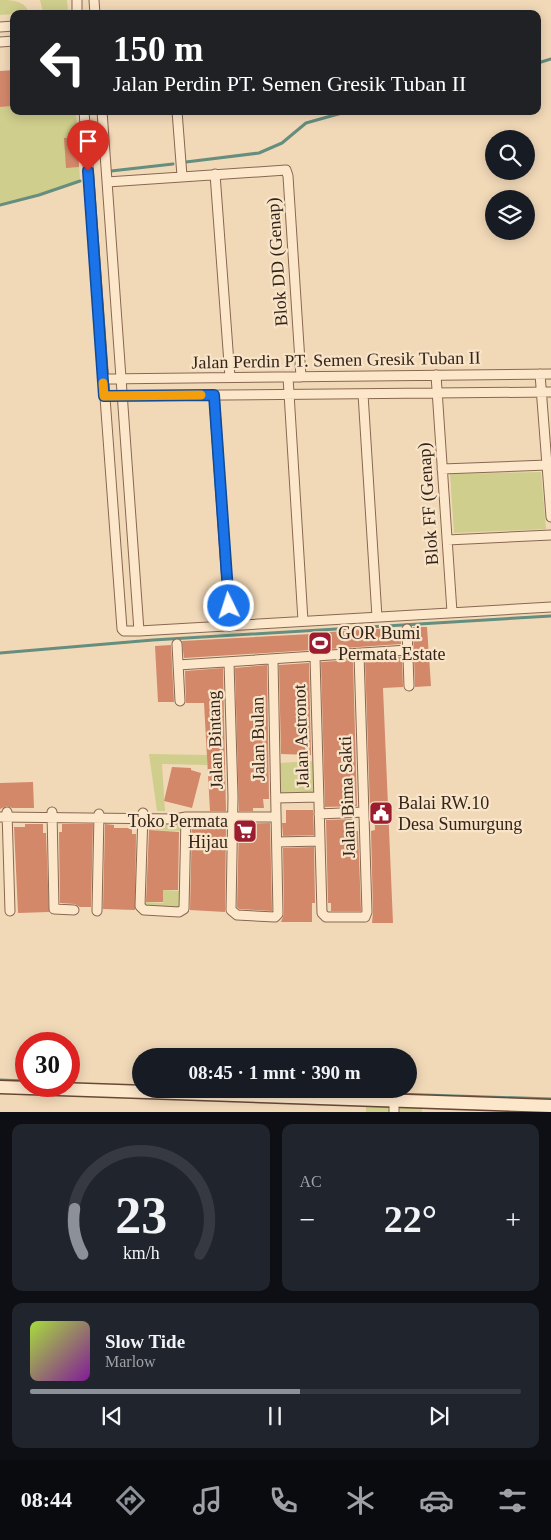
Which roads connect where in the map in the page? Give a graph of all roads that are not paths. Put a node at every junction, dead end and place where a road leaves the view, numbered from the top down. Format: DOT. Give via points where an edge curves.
graph roads {
  1 [pos="85,115"];
  2 [pos="102,115"];
  3 [pos="177,115"];
  4 [pos="215,174"];
  5 [pos="182,176"];
  6 [pos="107,182"];
  7 [pos="110,223"];
  8 [pos="92,224"];
  9 [pos="540,374"];
  10 [pos="551,374"];
  11 [pos="436,375"];
  12 [pos="288,377"];
  13 [pos="301,377"];
  14 [pos="230,378"];
  15 [pos="103,379"];
  16 [pos="121,379"];
  17 [pos="541,392"];
  18 [pos="551,392"];
  19 [pos="437,393"];
  20 [pos="289,394"];
  21 [pos="363,394"];
  22 [pos="122,395"];
  23 [pos="214,395"];
  24 [pos="104,396"];
  25 [pos="547,465"];
  26 [pos="442,468"];
  27 [pos="551,517"];
  28 [pos="131,521"];
  29 [pos="113,522"];
  30 [pos="551,535"];
  31 [pos="447,540"];
  32 [pos="551,606"];
  33 [pos="452,612"];
  34 [pos="377,617"];
  35 [pos="304,621"];
  36 [pos="230,626"];
  37 [pos="407,629"];
  38 [pos="139,631"];
  39 [pos="177,644"];
  40 [pos="408,650"];
  41 [pos="359,654"];
  42 [pos="315,657"];
  43 [pos="273,660"];
  44 [pos="229,662"];
  45 [pos="178,665"];
  46 [pos="410,686"];
  47 [pos="180,701"];
  48 [pos="319,797"];
  49 [pos="276,798"];
  50 [pos="364,812"];
  51 [pos="4,814"];
  52 [pos="320,814"];
  53 [pos="52,815"];
  54 [pos="99,815"];
  55 [pos="142,816"];
  56 [pos="232,817"];
  57 [pos="276,817"];
  58 [pos="186,818"];
  59 [pos="320,841"];
  60 [pos="277,842"];
  61 [pos="4,875"];
  62 [pos="4,886"];
  63 [pos="74,910"];
  64 [pos="10,911"];
  65 [pos="97,911"];
  66 [pos="254,916"];
  67 [pos="344,917"];
  68 [pos="0,1087"];
  69 [pos="551,1106"];
  70 [pos="394,1107"];
  1 -- 8 [label="street"];
  2 -- 6 [label="street"];
  3 -- 5 [label="street"];
  4 -- 5 [label="street"];
  4 -- 13 [label="street, Blok DD (Genap)" via="287,171"];
  4 -- 14 [label="street"];
  5 -- 6 [label="street"];
  6 -- 7 [label="street"];
  7 -- 8 [label="street"];
  7 -- 16 [label="street"];
  8 -- 15 [label="street"];
  9 -- 10 [label="street, Jalan Perdin PT. Semen Gresik Tuban II"];
  9 -- 11 [label="street, Jalan Perdin PT. Semen Gresik Tuban II"];
  9 -- 17 [label="street"];
  11 -- 13 [label="street, Jalan Perdin PT. Semen Gresik Tuban II"];
  11 -- 19 [label="street, Blok FF (Genap)"];
  12 -- 13 [label="street, Jalan Perdin PT. Semen Gresik Tuban II"];
  12 -- 14 [label="street, Jalan Perdin PT. Semen Gresik Tuban II"];
  12 -- 20 [label="street"];
  14 -- 16 [label="street, Jalan Perdin PT. Semen Gresik Tuban II"];
  15 -- 16 [label="street, Jalan Perdin PT. Semen Gresik Tuban II"];
  15 -- 24 [label="street"];
  16 -- 22 [label="street"];
  17 -- 18 [label="street, Jalan Perdin PT. Semen Gresik Tuban II"];
  17 -- 19 [label="street, Jalan Perdin PT. Semen Gresik Tuban II"];
  17 -- 25 [label="street"];
  19 -- 21 [label="street, Jalan Perdin PT. Semen Gresik Tuban II"];
  19 -- 26 [label="street, Blok FF (Genap)"];
  20 -- 21 [label="street, Jalan Perdin PT. Semen Gresik Tuban II"];
  20 -- 23 [label="street, Jalan Perdin PT. Semen Gresik Tuban II"];
  20 -- 35 [label="street"];
  21 -- 34 [label="street"];
  22 -- 23 [label="street, Jalan Perdin PT. Semen Gresik Tuban II"];
  22 -- 24 [label="street, Jalan Perdin PT. Semen Gresik Tuban II"];
  22 -- 28 [label="street"];
  23 -- 36 [label="street"];
  24 -- 29 [label="street"];
  25 -- 26 [label="street"];
  25 -- 27 [label="street"];
  26 -- 31 [label="street, Blok FF (Genap)"];
  28 -- 29 [label="street"];
  28 -- 38 [label="street"];
  29 -- 38 [label="street" via="120,626 124,631"];
  30 -- 31 [label="street"];
  31 -- 33 [label="street, Blok FF (Genap)"];
  32 -- 33 [label="street"];
  33 -- 34 [label="street"];
  34 -- 35 [label="street"];
  35 -- 36 [label="street"];
  36 -- 38 [label="street"];
  37 -- 40 [label="street"];
  39 -- 45 [label="street"];
  40 -- 41 [label="street"];
  40 -- 46 [label="street"];
  41 -- 42 [label="street"];
  41 -- 50 [label="street, Jalan Bima Sakti"];
  42 -- 43 [label="street"];
  42 -- 48 [label="street, Jalan Astronot"];
  43 -- 44 [label="street"];
  43 -- 49 [label="street, Jalan Bulan"];
  44 -- 45 [label="street"];
  44 -- 56 [label="street, Jalan Bintang"];
  45 -- 47 [label="street"];
  48 -- 49 [label="street"];
  48 -- 52 [label="street, Jalan Astronot"];
  49 -- 57 [label="street, Jalan Bulan"];
  50 -- 52 [label="street"];
  50 -- 67 [label="street, Jalan Bima Sakti" via="367,913 365,917"];
  51 -- 53 [label="street"];
  51 -- 61 [label="street"];
  52 -- 59 [label="street, Jalan Astronot"];
  53 -- 54 [label="street"];
  53 -- 63 [label="street" via="54,909"];
  54 -- 55 [label="street"];
  54 -- 65 [label="street"];
  55 -- 58 [label="street"];
  55 -- 58 [label="street" via="140,907 179,912 184,909"];
  56 -- 57 [label="street"];
  56 -- 58 [label="street"];
  56 -- 66 [label="street, Jalan Bintang" via="231,910 234,914"];
  57 -- 60 [label="street, Jalan Bulan"];
  59 -- 60 [label="street"];
  59 -- 67 [label="street, Jalan Astronot" via="322,914"];
  60 -- 66 [label="street, Jalan Bulan" via="278,916"];
  61 -- 62 [label="street"];
  62 -- 64 [label="street"];
  68 -- 70 [label="street"];
  69 -- 70 [label="street"];
}
